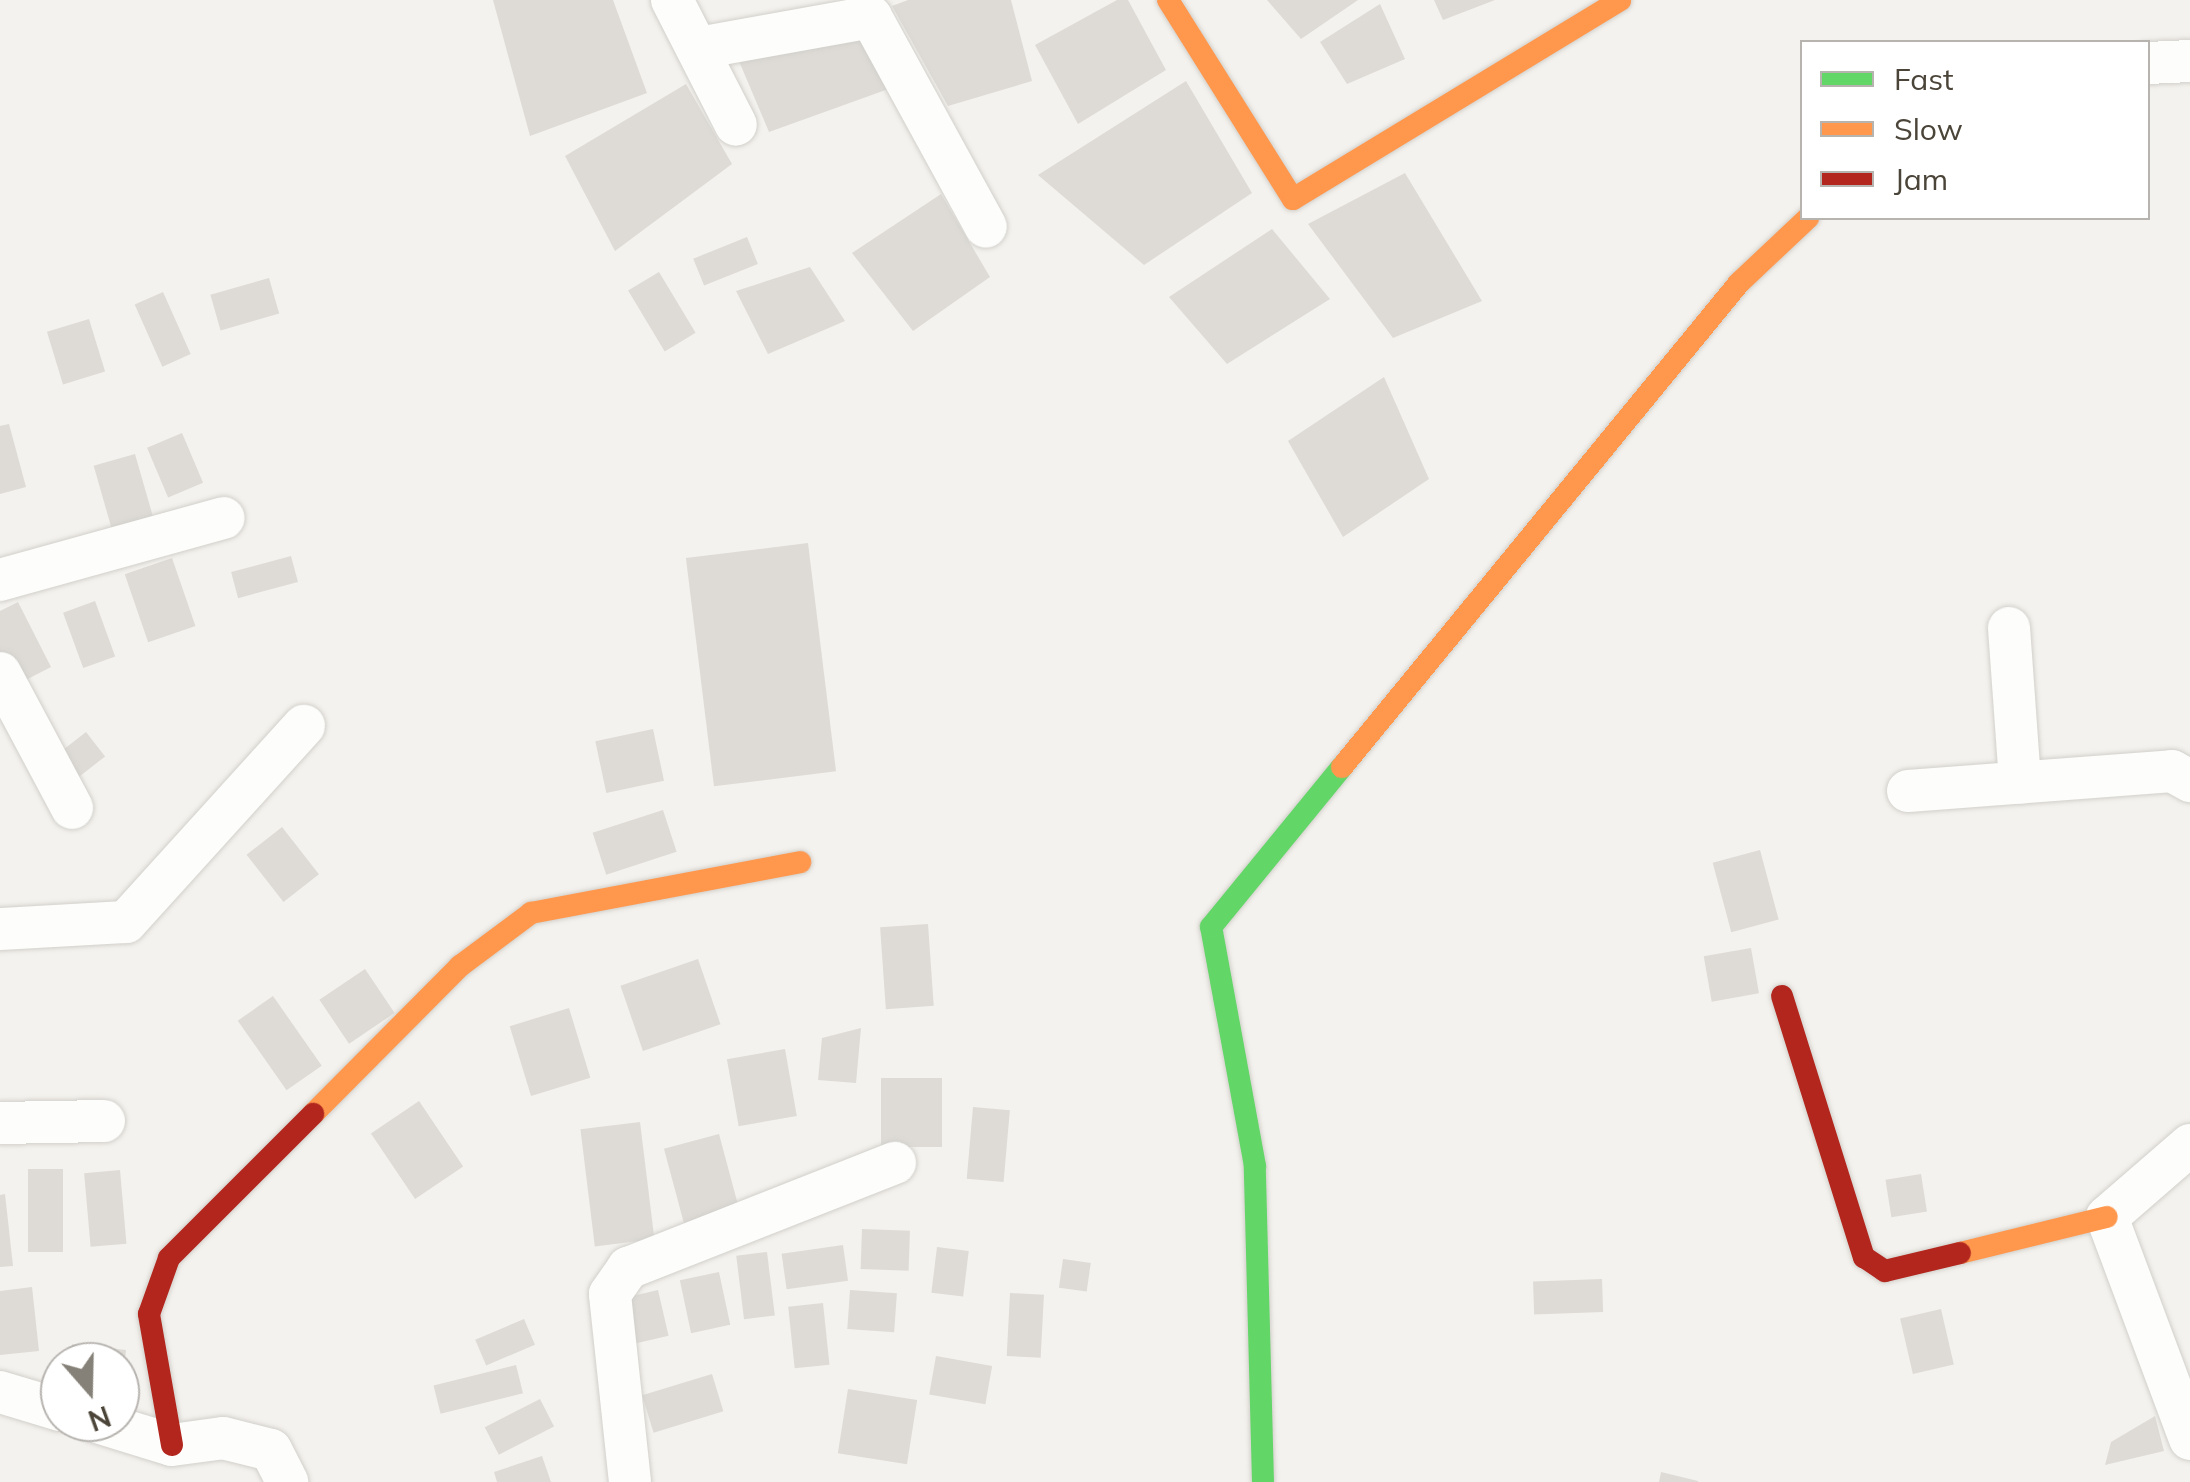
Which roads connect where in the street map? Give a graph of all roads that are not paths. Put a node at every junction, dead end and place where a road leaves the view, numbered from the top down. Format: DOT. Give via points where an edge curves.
graph roads {
  1 [pos="672,0"];
  2 [pos="1168,0"];
  3 [pos="1620,0"];
  4 [pos="699,48"];
  5 [pos="2190,61"];
  6 [pos="2150,64"];
  7 [pos="736,124"];
  8 [pos="1806,220"];
  9 [pos="986,227"];
  10 [pos="224,518"];
  11 [pos="0,580"];
  12 [pos="2008,628"];
  13 [pos="0,673"];
  14 [pos="304,726"];
  15 [pos="2190,781"];
  16 [pos="2020,782"];
  17 [pos="1908,791"];
  18 [pos="72,808"];
  19 [pos="800,862"];
  20 [pos="0,929"];
  21 [pos="1782,996"];
  22 [pos="104,1121"];
  23 [pos="0,1123"];
  24 [pos="2190,1145"];
  25 [pos="894,1162"];
  26 [pos="2107,1217"];
  27 [pos="0,1392"];
  28 [pos="40,1404"];
  29 [pos="140,1435"];
  30 [pos="2190,1439"];
  31 [pos="172,1445"];
  32 [pos="287,1482"];
  33 [pos="630,1482"];
  34 [pos="1264,1482"];
  1 -- 4 [label="street"];
  2 -- 3 [label="street" via="1293,199"];
  4 -- 7 [label="street"];
  4 -- 9 [label="street" via="871,17"];
  5 -- 6 [label="street"];
  8 -- 34 [label="street" via="1738,283 1211,927 1255,1166"];
  10 -- 11 [label="street"];
  12 -- 16 [label="street"];
  13 -- 18 [label="street"];
  14 -- 20 [label="street" via="126,922"];
  15 -- 16 [label="street" via="2172,771"];
  16 -- 17 [label="street"];
  19 -- 31 [label="street" via="531,913 460,966 168,1258 149,1314"];
  21 -- 26 [label="street" via="1864,1257 1885,1271"];
  22 -- 23 [label="street"];
  24 -- 26 [label="street"];
  25 -- 33 [label="street" via="628,1268 610,1294"];
  26 -- 30 [label="street"];
  27 -- 28 [label="street"];
  29 -- 31 [label="street"];
  31 -- 32 [label="street" via="224,1438 271,1450"];
}
